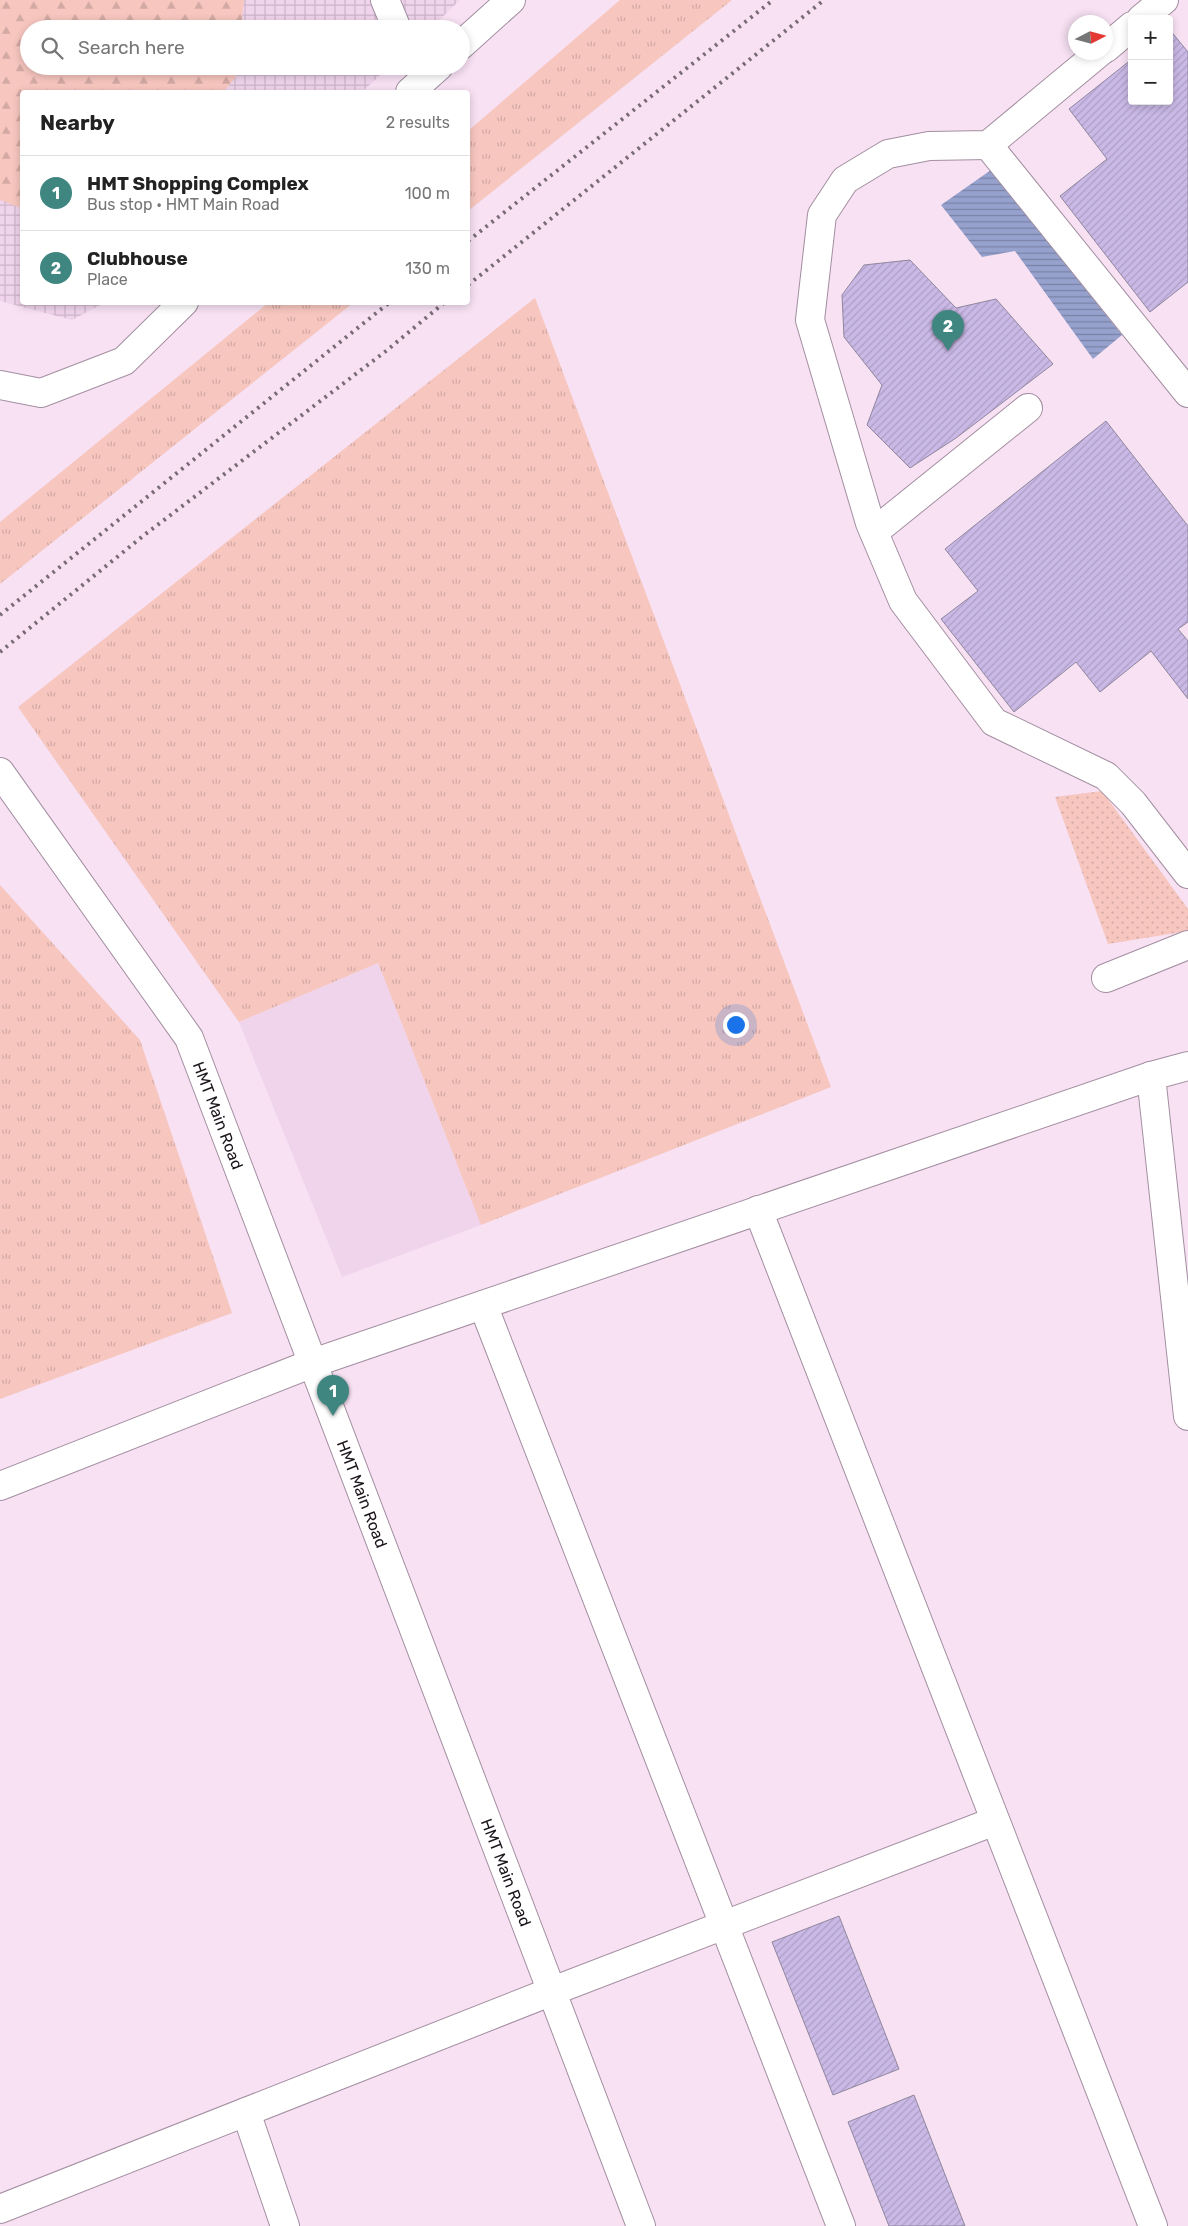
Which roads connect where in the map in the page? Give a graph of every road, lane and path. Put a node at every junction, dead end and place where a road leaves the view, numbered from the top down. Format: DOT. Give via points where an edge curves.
graph roads {
  1 [pos="385,0"];
  2 [pos="510,0"];
  3 [pos="1164,0"];
  4 [pos="1146,15"];
  5 [pos="394,20"];
  6 [pos="1128,29"];
  7 [pos="470,38"];
  8 [pos="1113,42"];
  9 [pos="1090,60"];
  10 [pos="988,144"];
  11 [pos="181,305"];
  12 [pos="0,385"];
  13 [pos="1188,394"];
  14 [pos="1028,408"];
  15 [pos="874,532"];
  16 [pos="0,772"];
  17 [pos="1188,874"];
  18 [pos="1188,945"];
  19 [pos="1106,978"];
  20 [pos="1188,1066"];
  21 [pos="1151,1076"];
  22 [pos="758,1210"];
  23 [pos="483,1305"];
  24 [pos="313,1362"];
  25 [pos="1188,1416"];
  26 [pos="0,1486"];
  27 [pos="995,1820"];
  28 [pos="724,1925"];
  29 [pos="550,1992"];
  30 [pos="246,2112"];
  31 [pos="0,2209"];
  32 [pos="285,2226"];
  33 [pos="641,2226"];
  34 [pos="841,2226"];
  35 [pos="1153,2226"];
  1 -- 5 [label="street"];
  2 -- 7 [label="street"];
  3 -- 4 [label="street"];
  6 -- 8 [label="street"];
  9 -- 10 [label="street"];
  10 -- 13 [label="street"];
  10 -- 15 [label="street" via="929,146 888,154 844,180 822,215 810,320"];
  11 -- 12 [label="street" via="124,361 41,393"];
  14 -- 15 [label="street"];
  15 -- 17 [label="street" via="903,601 994,722 1106,776 1133,803"];
  16 -- 24 [label="street, HMT Main Road" via="189,1038"];
  18 -- 19 [label="street"];
  20 -- 21 [label="street"];
  21 -- 22 [label="street"];
  21 -- 25 [label="street"];
  22 -- 23 [label="street"];
  22 -- 27 [label="street"];
  23 -- 24 [label="street"];
  23 -- 28 [label="street"];
  24 -- 26 [label="street"];
  24 -- 29 [label="street, HMT Main Road"];
  27 -- 28 [label="street"];
  27 -- 35 [label="street"];
  28 -- 29 [label="street"];
  28 -- 34 [label="street"];
  29 -- 30 [label="street"];
  29 -- 33 [label="street, HMT Main Road"];
  30 -- 31 [label="street"];
  30 -- 32 [label="street"];
}
